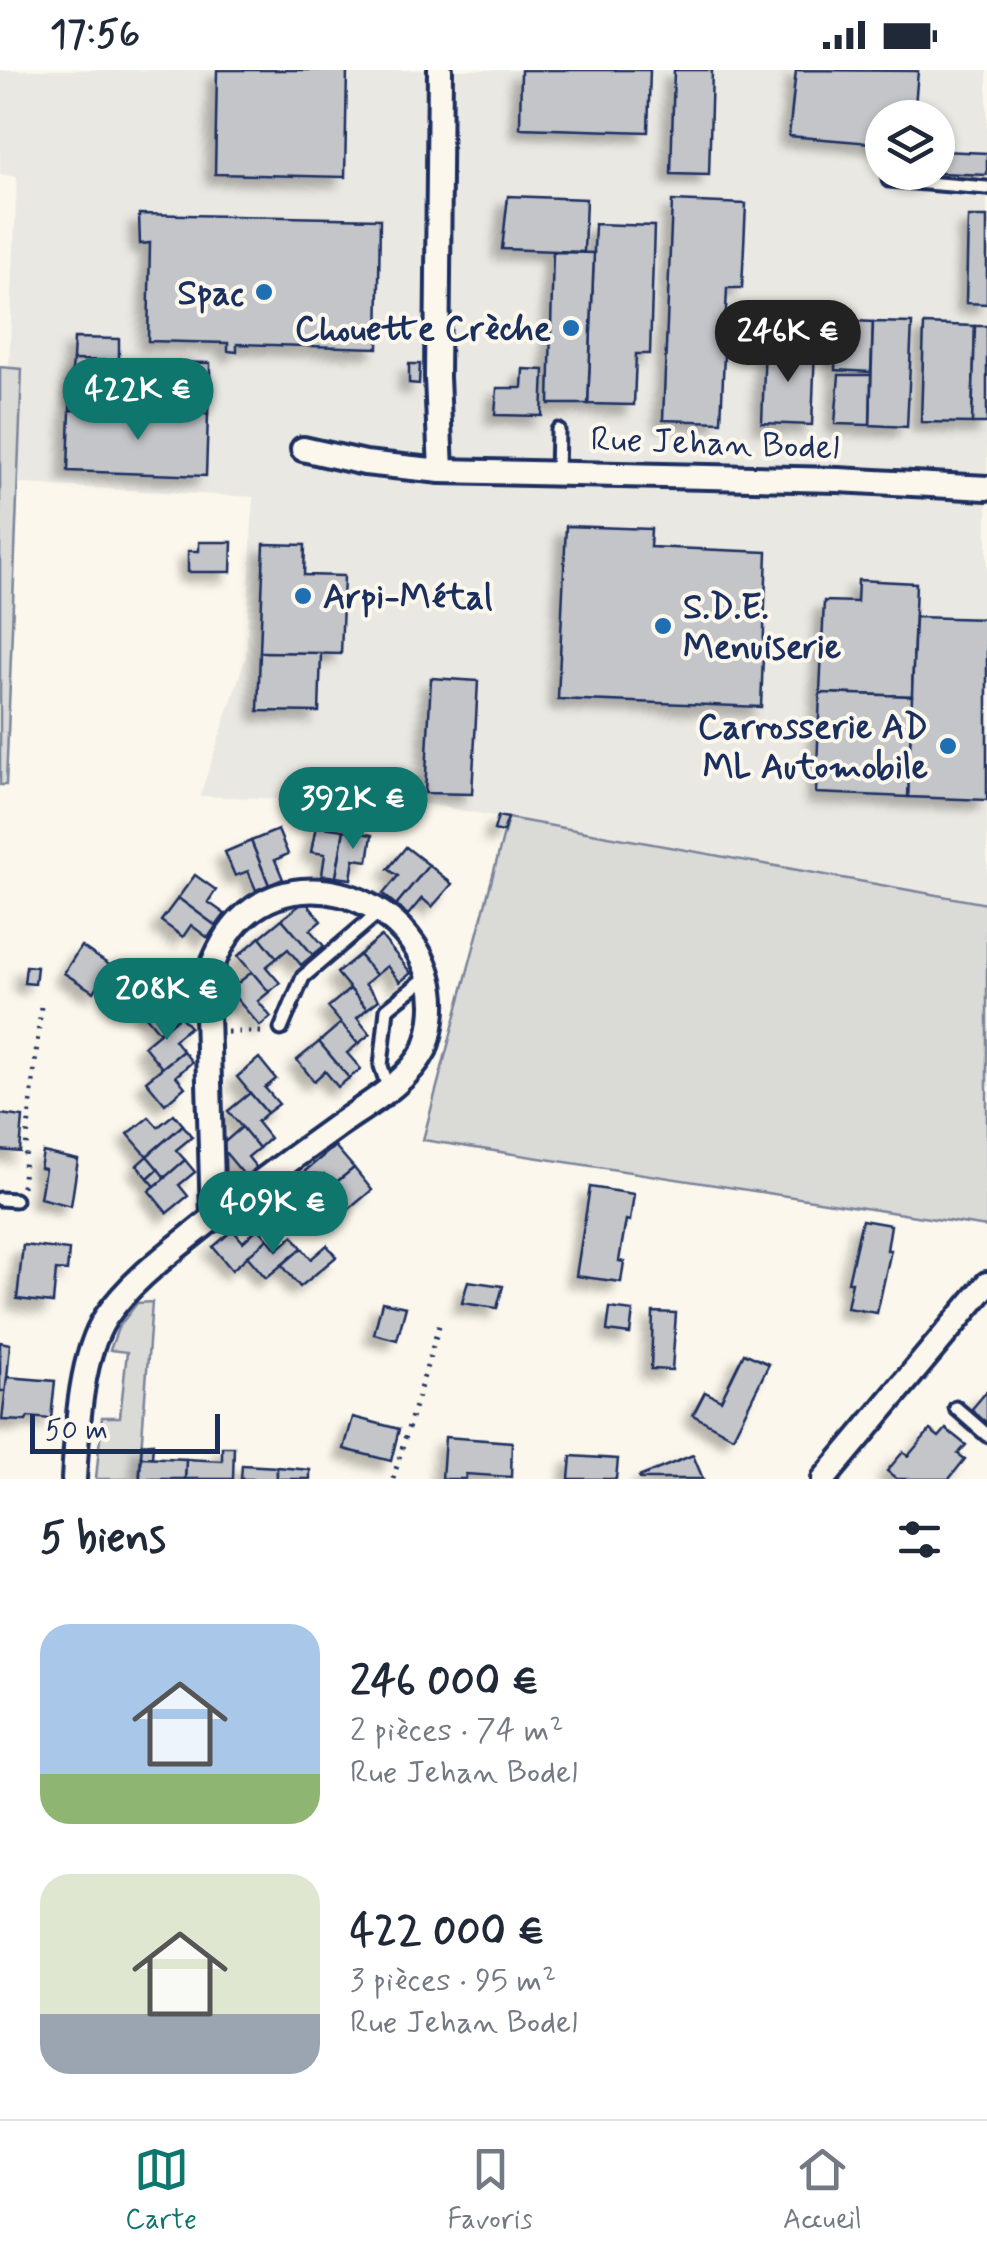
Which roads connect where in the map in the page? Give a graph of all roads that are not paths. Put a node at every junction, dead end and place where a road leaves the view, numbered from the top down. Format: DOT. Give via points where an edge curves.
graph roads {
  1 [pos="440,70"];
  2 [pos="955,185"];
  3 [pos="987,188"];
  4 [pos="558,430"];
  5 [pos="303,449"];
  6 [pos="441,471"];
  7 [pos="556,472"];
  8 [pos="987,488"];
  9 [pos="382,911"];
  10 [pos="428,976"];
  11 [pos="281,1028"];
  12 [pos="388,1088"];
  13 [pos="0,1198"];
  14 [pos="15,1200"];
  15 [pos="213,1217"];
  16 [pos="987,1284"];
  17 [pos="956,1408"];
  18 [pos="987,1435"];
  19 [pos="74,1479"];
  20 [pos="824,1479"];
  1 -- 6 [label="street"];
  2 -- 3 [label="lane"];
  4 -- 7 [label="lane"];
  5 -- 6 [label="street, Rue Jehan Bodel"];
  6 -- 7 [label="street, Rue Jehan Bodel"];
  7 -- 8 [label="street, Rue Jehan Bodel"];
  9 -- 10 [label="street" via="414,946"];
  9 -- 11 [label="lane" via="303,977"];
  9 -- 15 [label="street" via="326,888 297,890 240,920 218,950 206,981"];
  10 -- 12 [label="street" via="432,1020 425,1049"];
  10 -- 12 [label="lane" via="387,1009 382,1066"];
  12 -- 15 [label="street"];
  13 -- 14 [label="lane"];
  15 -- 19 [label="street" via="106,1316 88,1360"];
  16 -- 20 [label="street"];
  17 -- 18 [label="lane"];
}
